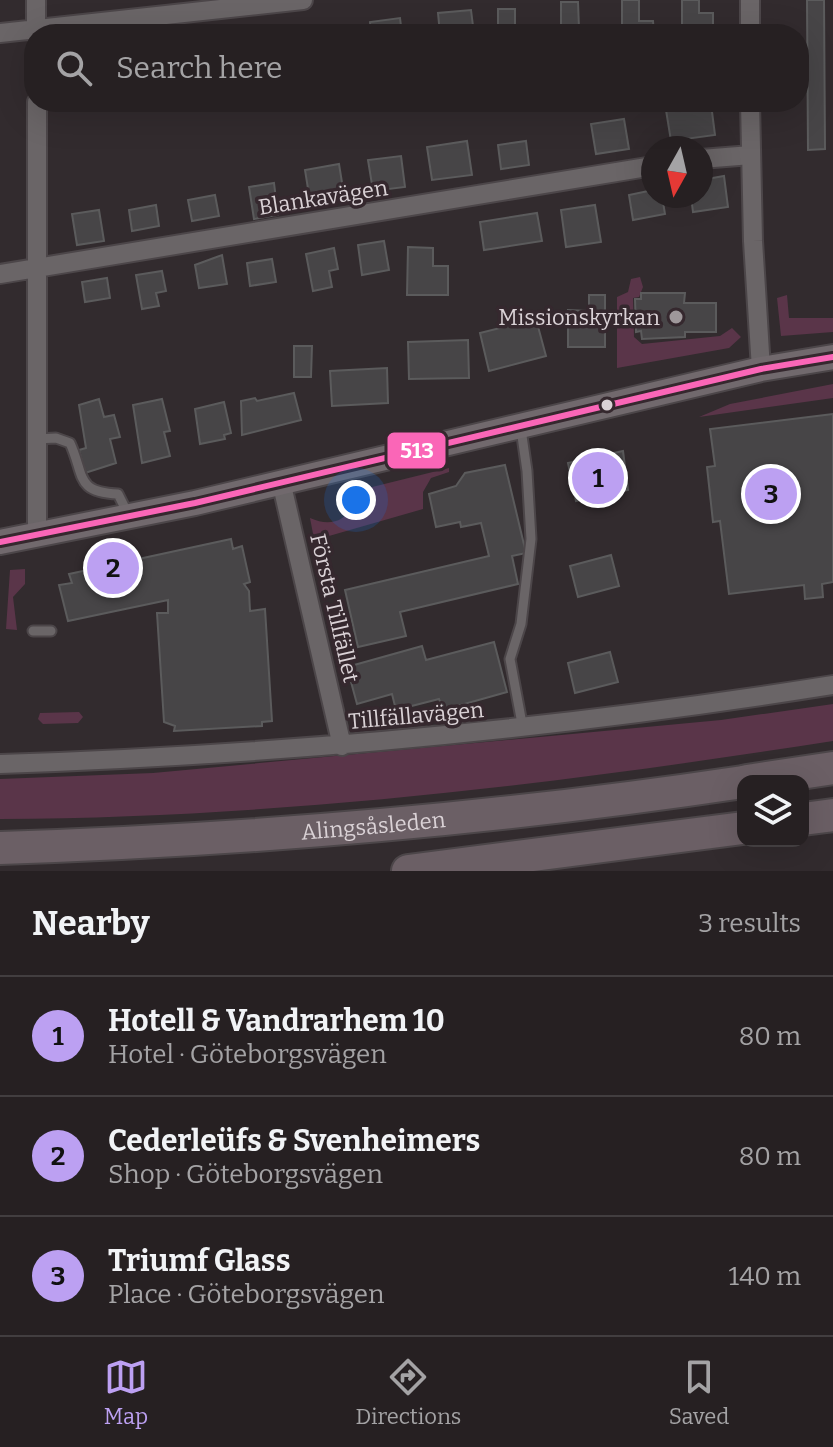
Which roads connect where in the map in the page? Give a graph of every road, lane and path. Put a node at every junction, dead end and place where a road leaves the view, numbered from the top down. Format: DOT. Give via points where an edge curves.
graph roads {
  1 [pos="36,0"];
  2 [pos="303,0"];
  3 [pos="750,0"];
  4 [pos="36,24"];
  5 [pos="103,24"];
  6 [pos="750,24"];
  7 [pos="24,32"];
  8 [pos="0,33"];
  9 [pos="37,112"];
  10 [pos="750,112"];
  11 [pos="751,155"];
  12 [pos="713,158"];
  13 [pos="641,168"];
  14 [pos="37,268"];
  15 [pos="0,274"];
  16 [pos="833,357"];
  17 [pos="761,369"];
  18 [pos="519,424"];
  19 [pos="37,439"];
  20 [pos="281,481"];
  21 [pos="126,508"];
  22 [pos="37,537"];
  23 [pos="0,542"];
  24 [pos="33,631"];
  25 [pos="51,631"];
  26 [pos="833,685"];
  27 [pos="523,729"];
  28 [pos="342,746"];
  29 [pos="0,764"];
  30 [pos="833,768"];
  31 [pos="786,775"];
  32 [pos="737,782"];
  33 [pos="833,815"];
  34 [pos="809,818"];
  35 [pos="737,829"];
  36 [pos="0,848"];
  37 [pos="408,871"];
  1 -- 4 [label="street"];
  2 -- 5 [label="street"];
  3 -- 6 [label="street"];
  7 -- 8 [label="street"];
  9 -- 14 [label="street"];
  10 -- 11 [label="street"];
  11 -- 12 [label="street"];
  11 -- 17 [label="street"];
  13 -- 14 [label="street, Blankavägen"];
  14 -- 15 [label="street, Blankavägen"];
  14 -- 19 [label="street"];
  16 -- 17 [label="street"];
  17 -- 18 [label="street"];
  18 -- 20 [label="street"];
  18 -- 27 [label="lane" via="531,539 521,624 510,659"];
  19 -- 21 [label="lane" via="70,443 84,486"];
  19 -- 22 [label="street"];
  20 -- 21 [label="street"];
  20 -- 28 [label="street, Första Tillfället"];
  21 -- 22 [label="street"];
  22 -- 23 [label="street"];
  24 -- 25 [label="lane"];
  26 -- 27 [label="street, Tillfällavägen"];
  27 -- 28 [label="street, Tillfällavägen"];
  28 -- 29 [label="street, Tillfällavägen"];
  30 -- 31 [label="highway, Alingsåsleden"];
  32 -- 36 [label="highway, Alingsåsleden" via="419,824"];
  33 -- 34 [label="highway"];
  35 -- 37 [label="highway"];
}
